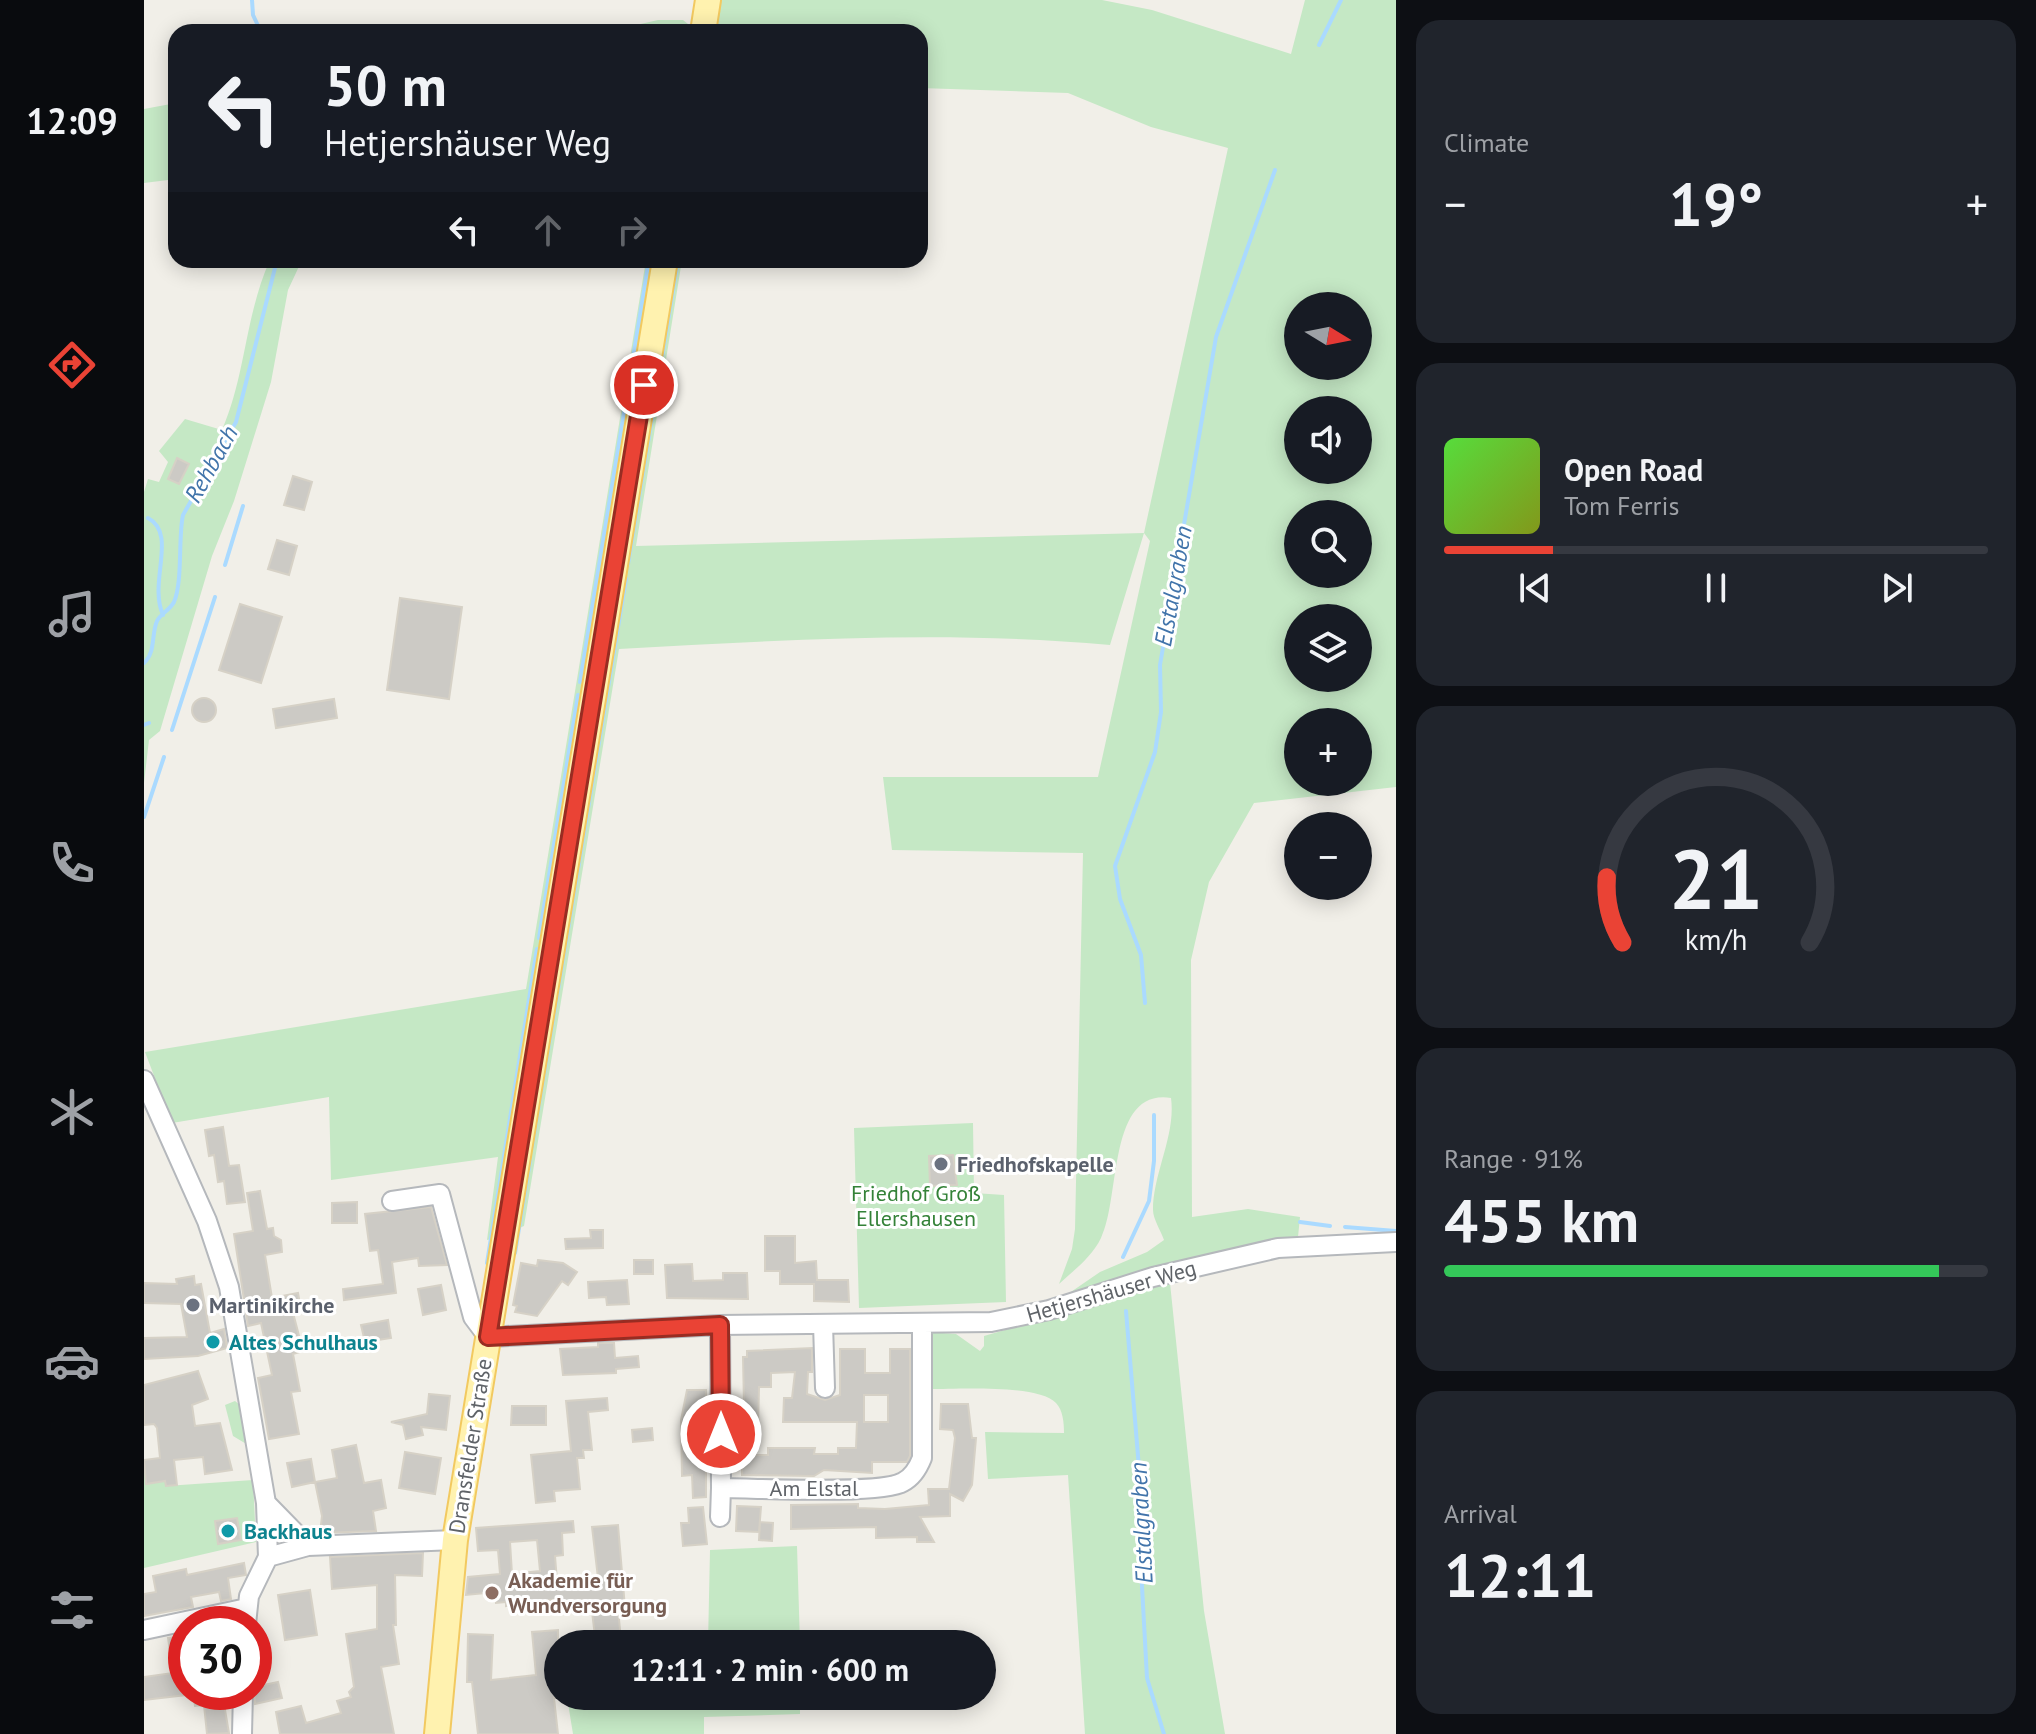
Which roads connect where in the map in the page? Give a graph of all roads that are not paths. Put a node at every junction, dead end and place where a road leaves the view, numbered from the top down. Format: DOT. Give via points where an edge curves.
graph roads {
  1 [pos="708,0"];
  2 [pos="704,24"];
  3 [pos="664,268"];
  4 [pos="144,1080"];
  5 [pos="392,1201"];
  6 [pos="1396,1242"];
  7 [pos="823,1324"];
  8 [pos="922,1324"];
  9 [pos="720,1325"];
  10 [pos="488,1337"];
  11 [pos="825,1388"];
  12 [pos="721,1488"];
  13 [pos="266,1503"];
  14 [pos="720,1517"];
  15 [pos="455,1540"];
  16 [pos="308,1546"];
  17 [pos="268,1557"];
  18 [pos="248,1606"];
  19 [pos="168,1627"];
  20 [pos="144,1630"];
  21 [pos="243,1710"];
  22 [pos="242,1734"];
  23 [pos="437,1734"];
  1 -- 2 [label="main road"];
  3 -- 10 [label="main road, Dransfelder Straße"];
  4 -- 13 [label="street" via="225,1271"];
  5 -- 10 [label="street" via="440,1194 473,1317"];
  6 -- 8 [label="street, Hetjershäuser Weg" via="1278,1248 1153,1277 1011,1319"];
  7 -- 8 [label="street, Hetjershäuser Weg"];
  7 -- 9 [label="street, Hetjershäuser Weg"];
  7 -- 11 [label="street"];
  8 -- 12 [label="street, Am Elstal" via="923,1447 913,1475 876,1488"];
  9 -- 10 [label="street, Hetjershäuser Weg"];
  9 -- 12 [label="street"];
  10 -- 15 [label="main road, Dransfelder Straße"];
  12 -- 14 [label="street"];
  13 -- 16 [label="street"];
  13 -- 17 [label="street"];
  15 -- 16 [label="street"];
  15 -- 23 [label="main road, Dransfelder Straße"];
  16 -- 17 [label="street"];
  17 -- 18 [label="street"];
  19 -- 20 [label="street"];
  21 -- 22 [label="street"];
}
